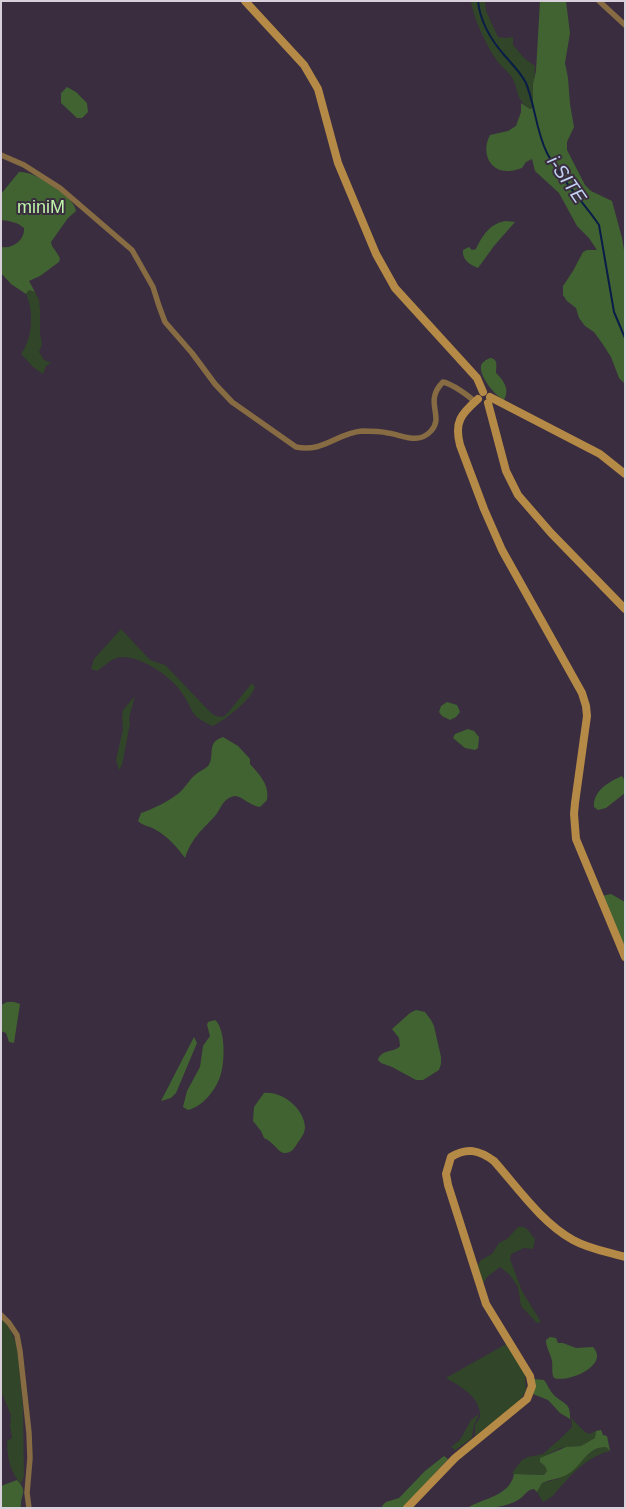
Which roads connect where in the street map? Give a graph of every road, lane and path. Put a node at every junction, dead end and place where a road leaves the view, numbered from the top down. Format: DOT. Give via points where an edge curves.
graph roads {
  1 [pos="245,1"];
  2 [pos="599,1"];
  3 [pos="625,25"];
  4 [pos="1,155"];
  5 [pos="483,392"];
  6 [pos="489,400"];
  7 [pos="477,401"];
  8 [pos="625,474"];
  9 [pos="625,609"];
  10 [pos="625,957"];
  11 [pos="625,1257"];
  12 [pos="1,1315"];
  13 [pos="29,1508"];
  14 [pos="407,1508"];
  1 -- 5 [label="street" via="304,65 318,89 338,163 376,254 395,288 477,378"];
  2 -- 3 [label="street"];
  4 -- 7 [label="street" via="24,164 60,188 132,250 153,287 166,322 215,384 232,402 296,447 306,450 317,448 360,431 420,439 432,431 435,424 433,396 442,382 451,384"];
  5 -- 6 [label="street" via="489,394"];
  5 -- 7 [label="street"];
  6 -- 7 [label="street" via="482,404"];
  6 -- 8 [label="street" via="600,454"];
  6 -- 9 [label="street" via="506,472 518,495"];
  7 -- 10 [label="street" via="457,424 458,440 502,550 582,693 586,706 585,736 574,809 576,839"];
  11 -- 14 [label="street" via="583,1245 564,1234 546,1220 484,1154 467,1150 451,1157 446,1174 448,1184 486,1304 530,1376 532,1386 527,1399 454,1458"];
  12 -- 13 [label="street" via="17,1335 20,1351 29,1433"];
}
